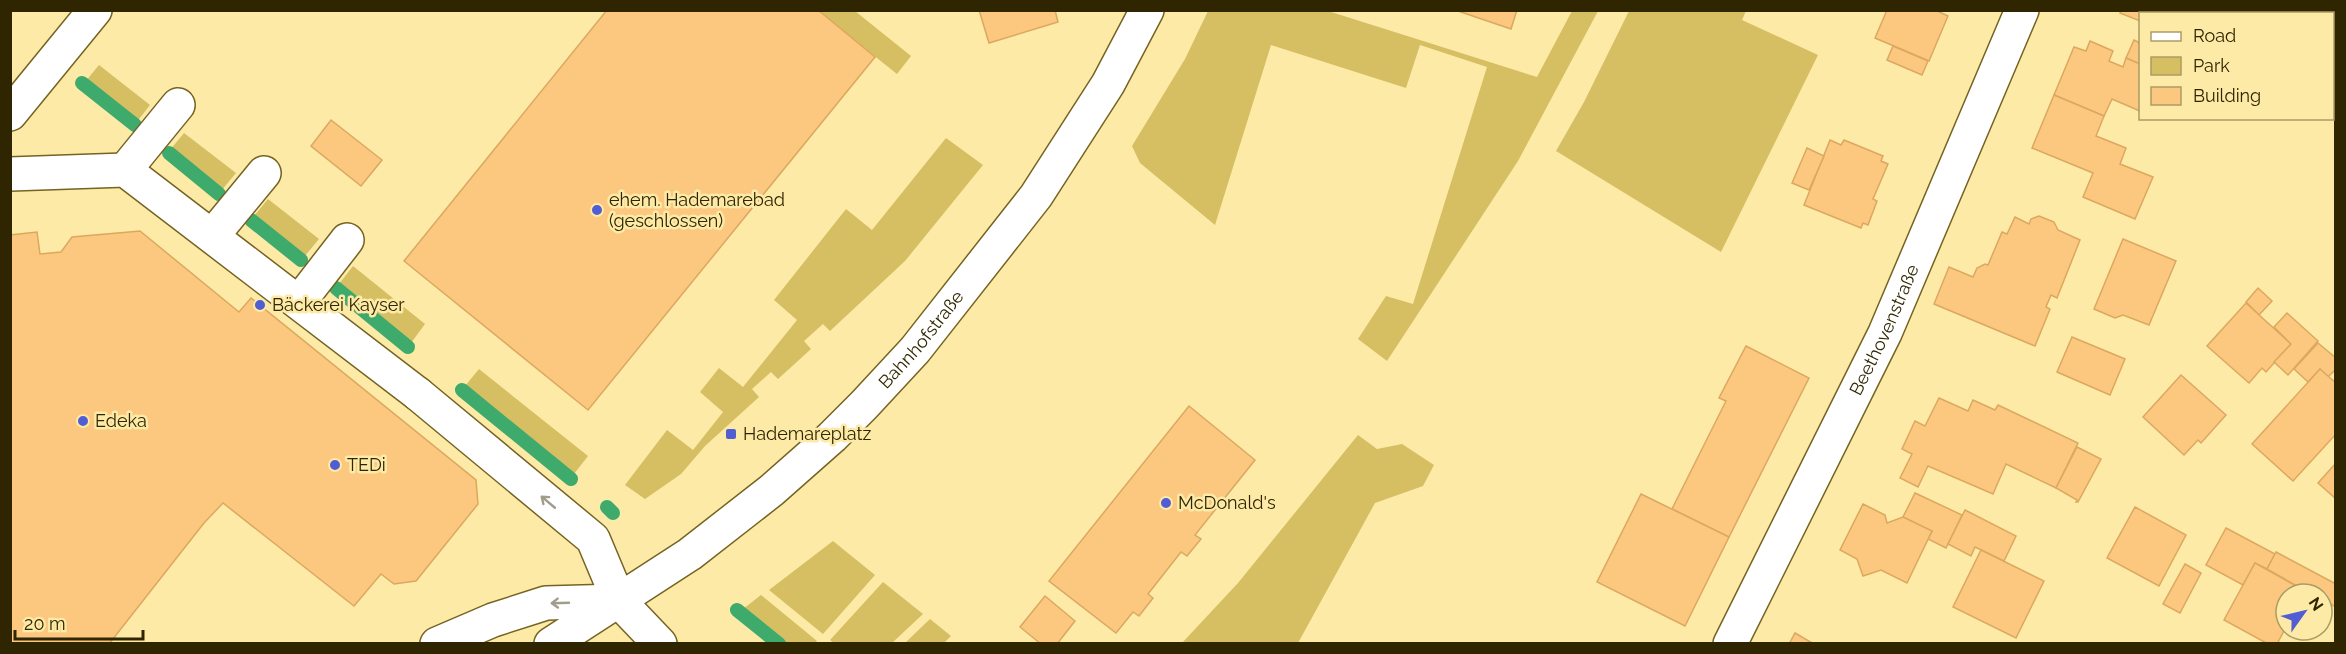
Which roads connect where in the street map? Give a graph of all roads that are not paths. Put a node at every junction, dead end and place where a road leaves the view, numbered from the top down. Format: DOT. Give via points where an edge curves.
graph roads {
  1 [pos="95,10"];
  2 [pos="1147,10"];
  3 [pos="2022,10"];
  4 [pos="178,105"];
  5 [pos="10,114"];
  6 [pos="125,170"];
  7 [pos="264,173"];
  8 [pos="10,174"];
  9 [pos="213,235"];
  10 [pos="347,240"];
  11 [pos="299,302"];
  12 [pos="619,600"];
  13 [pos="437,644"];
  14 [pos="550,644"];
  15 [pos="627,644"];
  16 [pos="660,644"];
  17 [pos="1730,644"];
  1 -- 5 [label="street"];
  2 -- 12 [label="street, Bahnhofstraße" via="1108,84 1043,186 915,350 832,437 772,490 690,554"];
  3 -- 17 [label="street, Beethovenstraße" via="1885,333"];
  4 -- 6 [label="street"];
  6 -- 8 [label="street"];
  6 -- 9 [label="street"];
  7 -- 9 [label="street"];
  9 -- 11 [label="street"];
  10 -- 11 [label="street"];
  12 -- 11 [label="street, one-way" via="593,539 418,394"];
  12 -- 13 [label="street, one-way" via="546,603"];
  12 -- 14 [label="street, Bahnhofstraße"];
  12 -- 15 [label="street"];
  12 -- 16 [label="street"];
}
